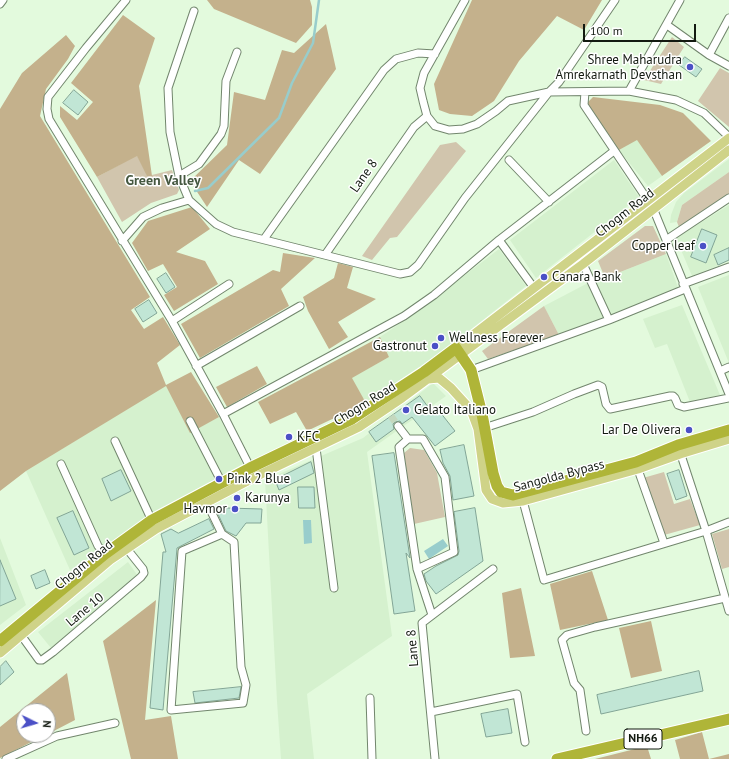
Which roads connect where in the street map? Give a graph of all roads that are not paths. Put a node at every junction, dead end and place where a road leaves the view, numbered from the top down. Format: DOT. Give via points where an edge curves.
graph roads {
  1 [pos="3,0"];
  2 [pos="126,0"];
  3 [pos="465,0"];
  4 [pos="615,0"];
  5 [pos="680,0"];
  6 [pos="0,4"];
  7 [pos="194,11"];
  8 [pos="729,18"];
  9 [pos="667,25"];
  10 [pos="237,52"];
  11 [pos="435,54"];
  12 [pos="708,55"];
  13 [pos="729,66"];
  14 [pos="629,91"];
  15 [pos="549,92"];
  16 [pos="586,92"];
  17 [pos="427,116"];
  18 [pos="729,138"];
  19 [pos="729,150"];
  20 [pos="614,151"];
  21 [pos="509,160"];
  22 [pos="179,176"];
  23 [pos="729,198"];
  24 [pos="189,200"];
  25 [pos="647,200"];
  26 [pos="549,202"];
  27 [pos="653,208"];
  28 [pos="264,239"];
  29 [pos="499,240"];
  30 [pos="666,240"];
  31 [pos="122,241"];
  32 [pos="325,254"];
  33 [pos="583,264"];
  34 [pos="729,267"];
  35 [pos="229,284"];
  36 [pos="684,286"];
  37 [pos="534,288"];
  38 [pos="300,306"];
  39 [pos="609,320"];
  40 [pos="172,321"];
  41 [pos="458,352"];
  42 [pos="196,366"];
  43 [pos="729,367"];
  44 [pos="471,370"];
  45 [pos="720,371"];
  46 [pos="428,379"];
  47 [pos="729,394"];
  48 [pos="729,398"];
  49 [pos="223,414"];
  50 [pos="190,421"];
  51 [pos="398,426"];
  52 [pos="484,428"];
  53 [pos="729,430"];
  54 [pos="408,439"];
  55 [pos="729,439"];
  56 [pos="115,441"];
  57 [pos="316,448"];
  58 [pos="679,450"];
  59 [pos="61,464"];
  60 [pos="637,466"];
  61 [pos="253,472"];
  62 [pos="222,483"];
  63 [pos="522,497"];
  64 [pos="207,503"];
  65 [pos="729,522"];
  66 [pos="154,525"];
  67 [pos="706,531"];
  68 [pos="222,534"];
  69 [pos="664,543"];
  70 [pos="126,549"];
  71 [pos="108,557"];
  72 [pos="417,569"];
  73 [pos="493,569"];
  74 [pos="334,588"];
  75 [pos="725,598"];
  76 [pos="729,611"];
  77 [pos="432,615"];
  78 [pos="21,635"];
  79 [pos="1,644"];
  80 [pos="370,698"];
  81 [pos="431,712"];
  82 [pos="729,719"];
  83 [pos="115,723"];
  84 [pos="586,731"];
  85 [pos="525,742"];
  86 [pos="6,759"];
  87 [pos="372,759"];
  88 [pos="435,759"];
  89 [pos="556,759"];
  1 -- 6 [label="street"];
  2 -- 31 [label="street" via="48,97 47,109 49,119"];
  3 -- 11 [label="street"];
  4 -- 15 [label="street" via="559,82"];
  5 -- 9 [label="street"];
  7 -- 22 [label="street" via="168,88 170,132"];
  8 -- 12 [label="street"];
  9 -- 12 [label="street"];
  9 -- 14 [label="street"];
  10 -- 22 [label="street" via="226,81 224,126 221,134 199,164"];
  11 -- 17 [label="street" via="424,73 420,88"];
  11 -- 28 [label="street" via="418,53 396,59 384,70"];
  12 -- 13 [label="street"];
  14 -- 16 [label="street"];
  14 -- 18 [label="street" via="676,100 704,113"];
  15 -- 16 [label="street"];
  15 -- 17 [label="street" via="508,102 477,124 463,128 449,130 435,126"];
  15 -- 32 [label="street" via="465,198 418,265 410,272 400,274"];
  16 -- 20 [label="street" via="584,105"];
  17 -- 32 [label="street, Lane 8" via="414,127"];
  18 -- 25 [label="main road, Chogm Road"];
  19 -- 27 [label="main road, Chogm Road"];
  20 -- 25 [label="street"];
  20 -- 26 [label="street"];
  21 -- 26 [label="street"];
  22 -- 24 [label="street"];
  23 -- 30 [label="street"];
  24 -- 28 [label="street" via="216,224 233,232"];
  24 -- 31 [label="street" via="143,217"];
  25 -- 27 [label="street"];
  25 -- 37 [label="main road, Chogm Road"];
  26 -- 29 [label="street"];
  27 -- 30 [label="street"];
  27 -- 33 [label="main road, Chogm Road"];
  28 -- 32 [label="street"];
  29 -- 37 [label="street"];
  29 -- 49 [label="street" via="434,295 404,316"];
  30 -- 36 [label="street"];
  31 -- 40 [label="street"];
  33 -- 39 [label="street"];
  33 -- 41 [label="main road, Chogm Road"];
  34 -- 36 [label="street"];
  35 -- 40 [label="street"];
  36 -- 39 [label="street"];
  36 -- 45 [label="street"];
  37 -- 41 [label="main road, Chogm Road"];
  38 -- 42 [label="street"];
  39 -- 44 [label="street"];
  40 -- 42 [label="street"];
  41 -- 44 [label="highway, Sangolda Bypass"];
  41 -- 46 [label="main road, Chogm Road"];
  41 -- 61 [label="highway, Chogm Road" via="352,419"];
  42 -- 49 [label="street"];
  43 -- 45 [label="street"];
  44 -- 52 [label="highway, Sangolda Bypass"];
  45 -- 47 [label="street"];
  46 -- 57 [label="main road, Chogm Road" via="389,412"];
  46 -- 63 [label="main road, Sangolda Bypass" via="439,378 471,410 478,429 486,490 492,499 503,503"];
  48 -- 52 [label="street" via="684,407 678,405 673,396 610,409 606,404 602,387 598,385 533,412"];
  49 -- 61 [label="street"];
  50 -- 62 [label="street"];
  51 -- 54 [label="street"];
  52 -- 63 [label="highway, Sangolda Bypass" via="497,486 501,492"];
  53 -- 58 [label="highway, Sangolda Bypass"];
  54 -- 72 [label="street" via="399,447"];
  54 -- 72 [label="street" via="423,440 445,477 454,552"];
  55 -- 58 [label="main road, Sangolda Bypass"];
  56 -- 66 [label="street"];
  57 -- 61 [label="main road, Chogm Road"];
  57 -- 74 [label="street"];
  58 -- 60 [label="highway, Sangolda Bypass"];
  58 -- 67 [label="street"];
  59 -- 71 [label="street" via="98,546"];
  60 -- 63 [label="highway, Sangolda Bypass"];
  60 -- 69 [label="street"];
  61 -- 62 [label="highway, Chogm Road"];
  61 -- 64 [label="main road, Chogm Road"];
  62 -- 66 [label="highway, Chogm Road"];
  63 -- 69 [label="street" via="544,580"];
  64 -- 66 [label="main road, Chogm Road"];
  64 -- 68 [label="street"];
  65 -- 67 [label="street"];
  66 -- 70 [label="main road, Chogm Road"];
  66 -- 71 [label="highway, Chogm Road"];
  67 -- 69 [label="street"];
  67 -- 75 [label="street"];
  68 -- 68 [label="street" via="234,542 241,667 246,685 243,703 171,710 182,551"];
  70 -- 71 [label="main road, Chogm Road"];
  70 -- 78 [label="street, Lane 10" via="144,573 53,652 39,660"];
  71 -- 78 [label="main road, Chogm Road"];
  71 -- 79 [label="highway, Chogm Road"];
  72 -- 77 [label="street"];
  73 -- 77 [label="street, Lane 8"];
  75 -- 76 [label="street"];
  75 -- 84 [label="street" via="567,635 562,640 574,683 580,690"];
  77 -- 81 [label="street, Lane 8" via="422,623"];
  78 -- 79 [label="main road, Chogm Road"];
  80 -- 87 [label="street"];
  81 -- 85 [label="street" via="517,694"];
  81 -- 88 [label="street, Lane 8"];
  82 -- 89 [label="highway, NH66"];
  83 -- 86 [label="street" via="57,736"];
}
